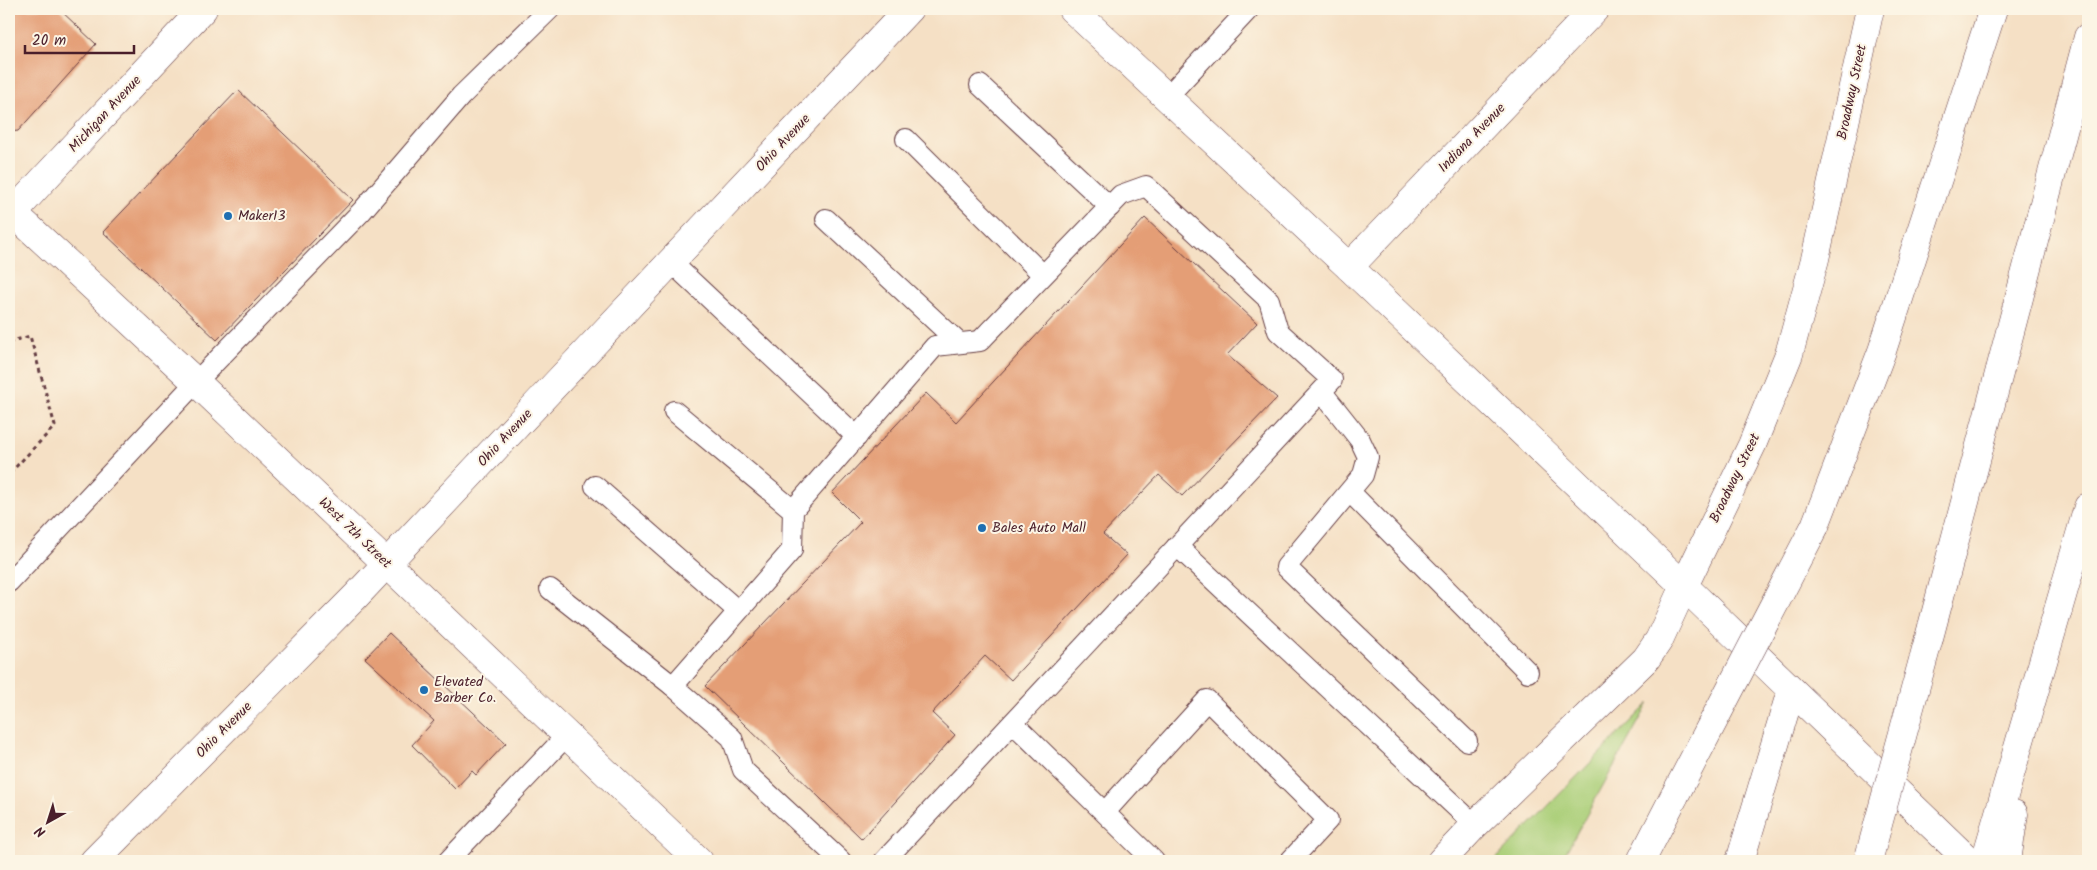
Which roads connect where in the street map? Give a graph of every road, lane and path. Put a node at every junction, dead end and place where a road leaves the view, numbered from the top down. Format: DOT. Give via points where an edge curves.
graph roads {
  1 [pos="203,9"];
  2 [pos="550,9"];
  3 [pos="909,9"];
  4 [pos="1072,9"];
  5 [pos="1249,9"];
  6 [pos="1595,9"];
  7 [pos="1870,9"];
  8 [pos="1993,9"];
  9 [pos="2088,37"];
  10 [pos="980,84"];
  11 [pos="1167,97"];
  12 [pos="906,138"];
  13 [pos="1110,207"];
  14 [pos="10,214"];
  15 [pos="826,219"];
  16 [pos="671,262"];
  17 [pos="1349,267"];
  18 [pos="1043,275"];
  19 [pos="9,342"];
  20 [pos="959,344"];
  21 [pos="196,382"];
  22 [pos="1322,392"];
  23 [pos="674,411"];
  24 [pos="857,436"];
  25 [pos="9,474"];
  26 [pos="595,486"];
  27 [pos="1350,492"];
  28 [pos="2088,507"];
  29 [pos="793,510"];
  30 [pos="1177,546"];
  31 [pos="387,564"];
  32 [pos="9,582"];
  33 [pos="1684,586"];
  34 [pos="550,589"];
  35 [pos="738,611"];
  36 [pos="1528,672"];
  37 [pos="673,686"];
  38 [pos="1791,690"];
  39 [pos="1013,723"];
  40 [pos="2025,729"];
  41 [pos="567,735"];
  42 [pos="1467,740"];
  43 [pos="1105,812"];
  44 [pos="1475,825"];
  45 [pos="94,861"];
  46 [pos="448,861"];
  47 [pos="699,861"];
  48 [pos="841,861"];
  49 [pos="884,861"];
  50 [pos="1154,861"];
  51 [pos="1290,861"];
  52 [pos="1441,861"];
  53 [pos="1641,861"];
  54 [pos="1740,861"];
  55 [pos="1868,861"];
  56 [pos="1969,861"];
  57 [pos="1985,861"];
  58 [pos="2007,861"];
  1 -- 14 [label="main road, Michigan Avenue"];
  2 -- 21 [label="lane" via="461,96 362,211"];
  3 -- 16 [label="main road, Ohio Avenue"];
  4 -- 11 [label="main road"];
  5 -- 11 [label="lane"];
  6 -- 17 [label="main road, Indiana Avenue"];
  7 -- 33 [label="main road, Broadway Street" via="1815,259 1789,354 1752,445"];
  8 -- 53 [label="main road, bridge" via="1882,351 1815,526"];
  9 -- 55 [label="main road, bridge"];
  10 -- 13 [label="lane"];
  11 -- 17 [label="main road"];
  12 -- 18 [label="lane"];
  13 -- 18 [label="lane"];
  13 -- 22 [label="lane" via="1121,195 1146,186 1269,300 1278,331 1332,380"];
  14 -- 21 [label="main road, West 7th Street"];
  15 -- 20 [label="lane"];
  16 -- 24 [label="lane"];
  16 -- 31 [label="main road, Ohio Avenue"];
  17 -- 33 [label="main road"];
  18 -- 20 [label="lane" via="980,341"];
  19 -- 25 [label="path" via="30,336 55,426"];
  20 -- 24 [label="lane" via="935,346"];
  21 -- 31 [label="main road, West 7th Street"];
  21 -- 32 [label="lane"];
  22 -- 27 [label="lane" via="1360,440 1368,457 1364,475"];
  22 -- 30 [label="lane"];
  23 -- 29 [label="lane"];
  24 -- 29 [label="lane"];
  26 -- 35 [label="lane"];
  27 -- 36 [label="lane"];
  27 -- 42 [label="lane" via="1286,567"];
  28 -- 40 [label="main road"];
  29 -- 35 [label="lane" via="792,550"];
  30 -- 39 [label="lane"];
  30 -- 44 [label="lane"];
  31 -- 41 [label="main road, West 7th Street"];
  31 -- 45 [label="main road, Ohio Avenue"];
  33 -- 38 [label="main road"];
  33 -- 44 [label="main road, Broadway Street" via="1659,640 1646,659"];
  34 -- 37 [label="lane"];
  35 -- 37 [label="lane"];
  37 -- 48 [label="lane" via="732,738 742,770"];
  38 -- 54 [label="main road"];
  38 -- 56 [label="main road"];
  39 -- 43 [label="lane"];
  39 -- 49 [label="lane"];
  40 -- 57 [label="main road"];
  40 -- 58 [label="main road"];
  41 -- 46 [label="lane"];
  41 -- 47 [label="main road, West 7th Street"];
  43 -- 50 [label="lane"];
  43 -- 51 [label="lane" via="1207,700 1328,820"];
  44 -- 52 [label="main road, Broadway Street"];
}
